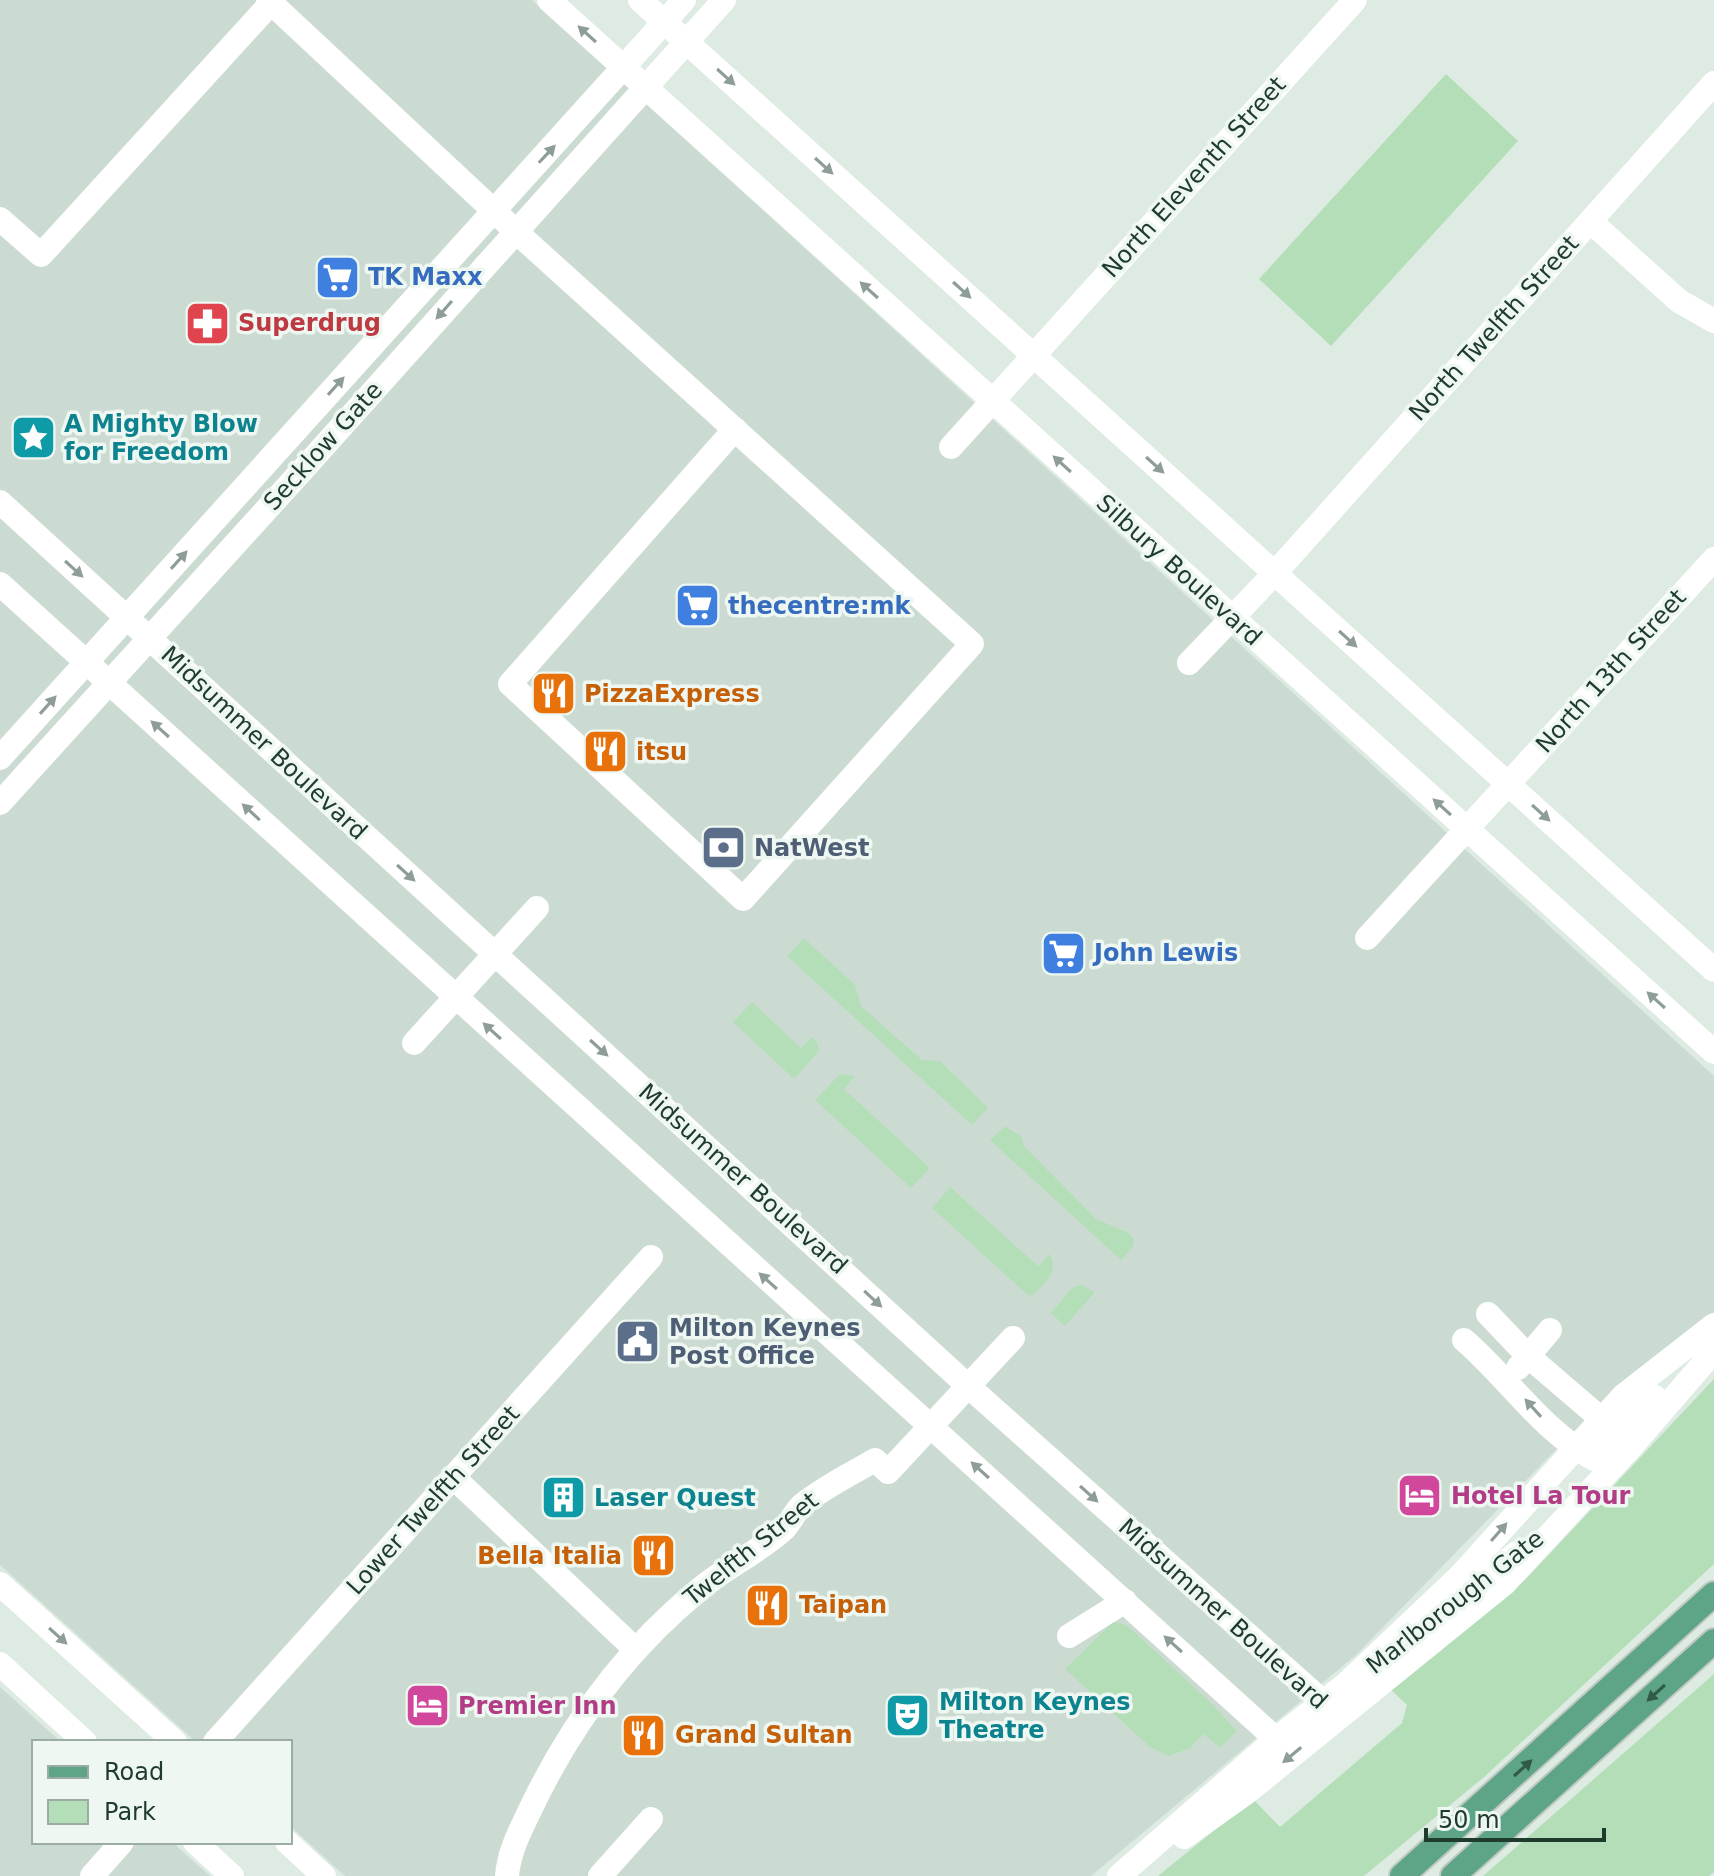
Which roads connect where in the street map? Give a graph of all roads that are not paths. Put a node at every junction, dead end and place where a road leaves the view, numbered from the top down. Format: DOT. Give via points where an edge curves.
graph roads {
  1 [pos="549,0"];
  2 [pos="640,0"];
  3 [pos="684,0"];
  4 [pos="724,0"];
  5 [pos="1355,0"];
  6 [pos="269,2"];
  7 [pos="665,22"];
  8 [pos="686,41"];
  9 [pos="625,67"];
  10 [pos="1714,83"];
  11 [pos="645,87"];
  12 [pos="493,211"];
  13 [pos="0,219"];
  14 [pos="1590,221"];
  15 [pos="515,231"];
  16 [pos="1714,321"];
  17 [pos="1034,355"];
  18 [pos="992,401"];
  19 [pos="735,429"];
  20 [pos="951,447"];
  21 [pos="0,502"];
  22 [pos="1714,559"];
  23 [pos="1275,573"];
  24 [pos="0,584"];
  25 [pos="127,618"];
  26 [pos="1233,618"];
  27 [pos="150,638"];
  28 [pos="86,661"];
  29 [pos="1189,663"];
  30 [pos="109,682"];
  31 [pos="5,753"];
  32 [pos="1509,784"];
  33 [pos="0,803"];
  34 [pos="1468,830"];
  35 [pos="537,908"];
  36 [pos="1367,938"];
  37 [pos="495,954"];
  38 [pos="1714,970"];
  39 [pos="455,997"];
  40 [pos="414,1043"];
  41 [pos="1714,1052"];
  42 [pos="651,1257"];
  43 [pos="1488,1314"];
  44 [pos="1714,1325"];
  45 [pos="1550,1330"];
  46 [pos="1013,1338"];
  47 [pos="1464,1340"];
  48 [pos="1714,1348"];
  49 [pos="1528,1356"];
  50 [pos="1508,1381"];
  51 [pos="968,1386"];
  52 [pos="931,1426"];
  53 [pos="1617,1433"];
  54 [pos="1575,1449"];
  55 [pos="453,1477"];
  56 [pos="0,1584"];
  57 [pos="1714,1594"];
  58 [pos="1125,1601"];
  59 [pos="1069,1636"];
  60 [pos="1714,1641"];
  61 [pos="635,1649"];
  62 [pos="0,1664"];
  63 [pos="1370,1674"];
  64 [pos="1331,1709"];
  65 [pos="1276,1739"];
  66 [pos="83,1740"];
  67 [pos="173,1740"];
  68 [pos="217,1740"];
  69 [pos="1238,1786"];
  70 [pos="651,1819"];
  71 [pos="120,1844"];
  72 [pos="197,1844"];
  73 [pos="289,1844"];
  74 [pos="92,1876"];
  75 [pos="232,1876"];
  76 [pos="324,1876"];
  77 [pos="507,1876"];
  78 [pos="600,1876"];
  79 [pos="1119,1876"];
  80 [pos="1129,1876"];
  81 [pos="1402,1876"];
  82 [pos="1453,1876"];
  9 -- 1 [label="street, one-way"];
  2 -- 7 [label="street"];
  3 -- 7 [label="street"];
  4 -- 8 [label="street"];
  5 -- 17 [label="street, North Eleventh Street"];
  6 -- 12 [label="street"];
  6 -- 13 [label="street" via="41,255"];
  7 -- 8 [label="street"];
  7 -- 9 [label="street, Secklow Gate"];
  8 -- 11 [label="street, Secklow Gate"];
  8 -- 17 [label="street, one-way"];
  9 -- 11 [label="street, Silbury Boulevard"];
  12 -- 9 [label="street, Secklow Gate, one-way"];
  10 -- 14 [label="street, North Twelfth Street"];
  11 -- 15 [label="street, Secklow Gate"];
  18 -- 11 [label="street, Silbury Boulevard, one-way"];
  12 -- 15 [label="street"];
  25 -- 12 [label="street, Secklow Gate, one-way"];
  14 -- 16 [label="street" via="1679,301"];
  14 -- 23 [label="street, North Twelfth Street"];
  15 -- 19 [label="street"];
  15 -- 27 [label="street, Secklow Gate, one-way"];
  17 -- 18 [label="street, North Eleventh Street"];
  17 -- 23 [label="street, one-way"];
  18 -- 20 [label="street, North Eleventh Street"];
  26 -- 18 [label="street, Silbury Boulevard, one-way"];
  19 -- 19 [label="street" via="510,684 743,899 972,644"];
  21 -- 25 [label="street, one-way"];
  22 -- 32 [label="street, North 13th Street"];
  23 -- 26 [label="street, North Twelfth Street"];
  23 -- 32 [label="street, one-way"];
  24 -- 28 [label="street"];
  25 -- 27 [label="street, Midsummer Boulevard"];
  25 -- 28 [label="street, Secklow Gate"];
  26 -- 29 [label="street, North Twelfth Street"];
  34 -- 26 [label="street, Silbury Boulevard, one-way"];
  27 -- 30 [label="street, Secklow Gate"];
  27 -- 37 [label="street, Midsummer Boulevard, one-way"];
  28 -- 30 [label="street"];
  31 -- 28 [label="street, one-way"];
  30 -- 33 [label="street, Secklow Gate"];
  39 -- 30 [label="street, one-way"];
  32 -- 34 [label="street, North 13th Street"];
  32 -- 38 [label="street, one-way"];
  34 -- 36 [label="street, North 13th Street"];
  41 -- 34 [label="street, Silbury Boulevard, one-way"];
  35 -- 37 [label="street"];
  37 -- 39 [label="street"];
  37 -- 51 [label="street, Midsummer Boulevard, one-way"];
  39 -- 40 [label="street"];
  52 -- 39 [label="street, one-way"];
  42 -- 55 [label="street, Lower Twelfth Street"];
  43 -- 49 [label="street"];
  44 -- 53 [label="street, Marlborough Gate" via="1623,1396"];
  45 -- 49 [label="street"];
  46 -- 51 [label="street"];
  47 -- 50 [label="street"];
  48 -- 53 [label="street, Marlborough Gate"];
  49 -- 50 [label="street"];
  49 -- 53 [label="street"];
  54 -- 50 [label="street, one-way"];
  51 -- 52 [label="street"];
  51 -- 64 [label="street, Midsummer Boulevard, one-way"];
  58 -- 52 [label="street, one-way"];
  52 -- 61 [label="street, Twelfth Street" via="888,1472 875,1460 800,1506 785,1528 702,1587"];
  53 -- 54 [label="street, Marlborough Gate"];
  53 -- 63 [label="street, Marlborough Gate" via="1565,1517 1504,1584"];
  63 -- 54 [label="street, Marlborough Gate, one-way"];
  55 -- 61 [label="street"];
  55 -- 68 [label="street, Lower Twelfth Street"];
  56 -- 67 [label="street, one-way"];
  81 -- 57 [label="main road, one-way"];
  58 -- 59 [label="street"];
  65 -- 58 [label="street, one-way"];
  60 -- 82 [label="main road, one-way"];
  61 -- 77 [label="street, Twelfth Street" via="575,1728 545,1779 509,1855"];
  62 -- 66 [label="street"];
  63 -- 64 [label="street, Marlborough Gate"];
  63 -- 64 [label="street, Marlborough Gate" via="1345,1685"];
  64 -- 65 [label="street, Marlborough Gate"];
  64 -- 69 [label="street, Marlborough Gate, one-way"];
  65 -- 69 [label="street, Marlborough Gate"];
  69 -- 79 [label="street, Marlborough Gate"];
  69 -- 80 [label="street, Marlborough Gate"];
  70 -- 78 [label="street"];
  71 -- 74 [label="street"];
  72 -- 75 [label="street"];
  73 -- 76 [label="street"];
}
